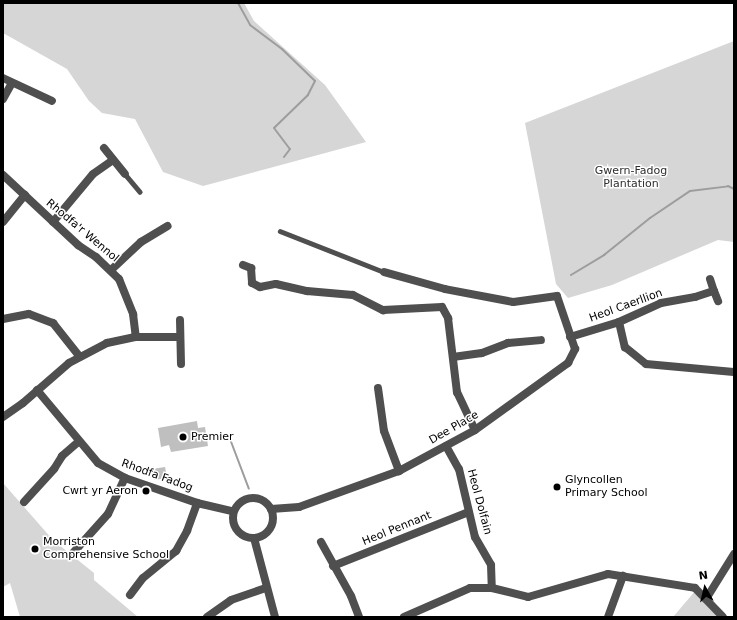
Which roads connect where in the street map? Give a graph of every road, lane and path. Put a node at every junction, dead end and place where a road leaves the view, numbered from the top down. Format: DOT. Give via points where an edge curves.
graph roads {
  1 [pos="3,78"];
  2 [pos="12,83"];
  3 [pos="3,99"];
  4 [pos="52,102"];
  5 [pos="104,148"];
  6 [pos="113,160"];
  7 [pos="125,174"];
  8 [pos="3,175"];
  9 [pos="140,192"];
  10 [pos="25,195"];
  11 [pos="3,222"];
  12 [pos="53,222"];
  13 [pos="168,226"];
  14 [pos="280,232"];
  15 [pos="244,265"];
  16 [pos="112,270"];
  17 [pos="384,272"];
  18 [pos="710,279"];
  19 [pos="714,291"];
  20 [pos="718,301"];
  21 [pos="3,319"];
  22 [pos="180,320"];
  23 [pos="619,322"];
  24 [pos="136,337"];
  25 [pos="179,337"];
  26 [pos="570,337"];
  27 [pos="541,340"];
  28 [pos="80,357"];
  29 [pos="453,357"];
  30 [pos="181,364"];
  31 [pos="734,372"];
  32 [pos="378,388"];
  33 [pos="37,390"];
  34 [pos="3,417"];
  35 [pos="475,430"];
  36 [pos="78,442"];
  37 [pos="446,446"];
  38 [pos="399,471"];
  39 [pos="125,478"];
  40 [pos="24,502"];
  41 [pos="197,503"];
  42 [pos="271,509"];
  43 [pos="233,511"];
  44 [pos="469,512"];
  45 [pos="254,538"];
  46 [pos="321,542"];
  47 [pos="73,553"];
  48 [pos="734,554"];
  49 [pos="333,566"];
  50 [pos="623,576"];
  51 [pos="265,588"];
  52 [pos="492,588"];
  53 [pos="130,595"];
  54 [pos="706,599"];
  55 [pos="207,617"];
  56 [pos="275,617"];
  57 [pos="359,617"];
  58 [pos="404,617"];
  59 [pos="608,617"];
  60 [pos="723,617"];
  1 -- 2 [label="street"];
  2 -- 3 [label="street"];
  2 -- 4 [label="street"];
  5 -- 6 [label="street"];
  6 -- 7 [label="street"];
  6 -- 12 [label="street" via="93,174"];
  7 -- 9 [label="lane"];
  8 -- 10 [label="street, Rhodfa'r Wennol"];
  10 -- 11 [label="street"];
  10 -- 12 [label="street, Rhodfa'r Wennol"];
  12 -- 16 [label="street, Rhodfa'r Wennol"];
  13 -- 16 [label="street" via="141,242"];
  14 -- 17 [label="lane"];
  15 -- 29 [label="street" via="251,268 252,283 260,287 276,284 307,291 353,295 383,310 442,307 448,318"];
  16 -- 24 [label="street, Rhodfa'r Wennol" via="128,295"];
  17 -- 26 [label="street, Dee Place" via="445,289 513,302 557,296"];
  18 -- 19 [label="street"];
  19 -- 20 [label="street"];
  19 -- 23 [label="street, Heol Caerllion" via="695,297 661,302"];
  21 -- 28 [label="street" via="29,314 53,323"];
  22 -- 25 [label="street"];
  23 -- 26 [label="street, Heol Caerllion"];
  23 -- 31 [label="street" via="625,347 646,364"];
  24 -- 25 [label="street"];
  24 -- 28 [label="street" via="107,343"];
  25 -- 30 [label="street"];
  26 -- 35 [label="street, Dee Place" via="575,349 568,363"];
  27 -- 29 [label="street" via="508,343 482,353"];
  28 -- 33 [label="street"];
  29 -- 35 [label="street" via="457,392"];
  32 -- 38 [label="street" via="384,431"];
  33 -- 34 [label="street"];
  33 -- 36 [label="street, Rhodfa Fadog"];
  35 -- 37 [label="street, Dee Place"];
  36 -- 39 [label="street, Rhodfa Fadog" via="98,463"];
  36 -- 40 [label="street" via="62,456 54,469"];
  37 -- 38 [label="street, Dee Place"];
  37 -- 44 [label="street, Heol Dolfain" via="459,468"];
  38 -- 42 [label="street, Dee Place" via="300,507"];
  39 -- 41 [label="street, Rhodfa Fadog"];
  39 -- 47 [label="street" via="108,514"];
  41 -- 43 [label="street, Rhodfa Fadog"];
  41 -- 53 [label="street" via="187,531 176,551 143,578"];
  42 -- 43 [label="street" via="263,500 254,498 242,500"];
  42 -- 45 [label="street" via="272,526 262,536"];
  43 -- 45 [label="street" via="235,528 240,534"];
  44 -- 49 [label="street, Heol Pennant"];
  44 -- 52 [label="street, Heol Dolfain" via="475,537 491,566"];
  45 -- 51 [label="street"];
  46 -- 49 [label="street"];
  48 -- 54 [label="street"];
  49 -- 57 [label="street" via="351,596"];
  50 -- 52 [label="street" via="608,574 589,578 548,593 528,597"];
  50 -- 54 [label="street" via="695,588"];
  50 -- 59 [label="street"];
  51 -- 55 [label="street" via="232,600"];
  51 -- 56 [label="street"];
  52 -- 58 [label="street" via="470,588"];
  54 -- 60 [label="street"];
}
